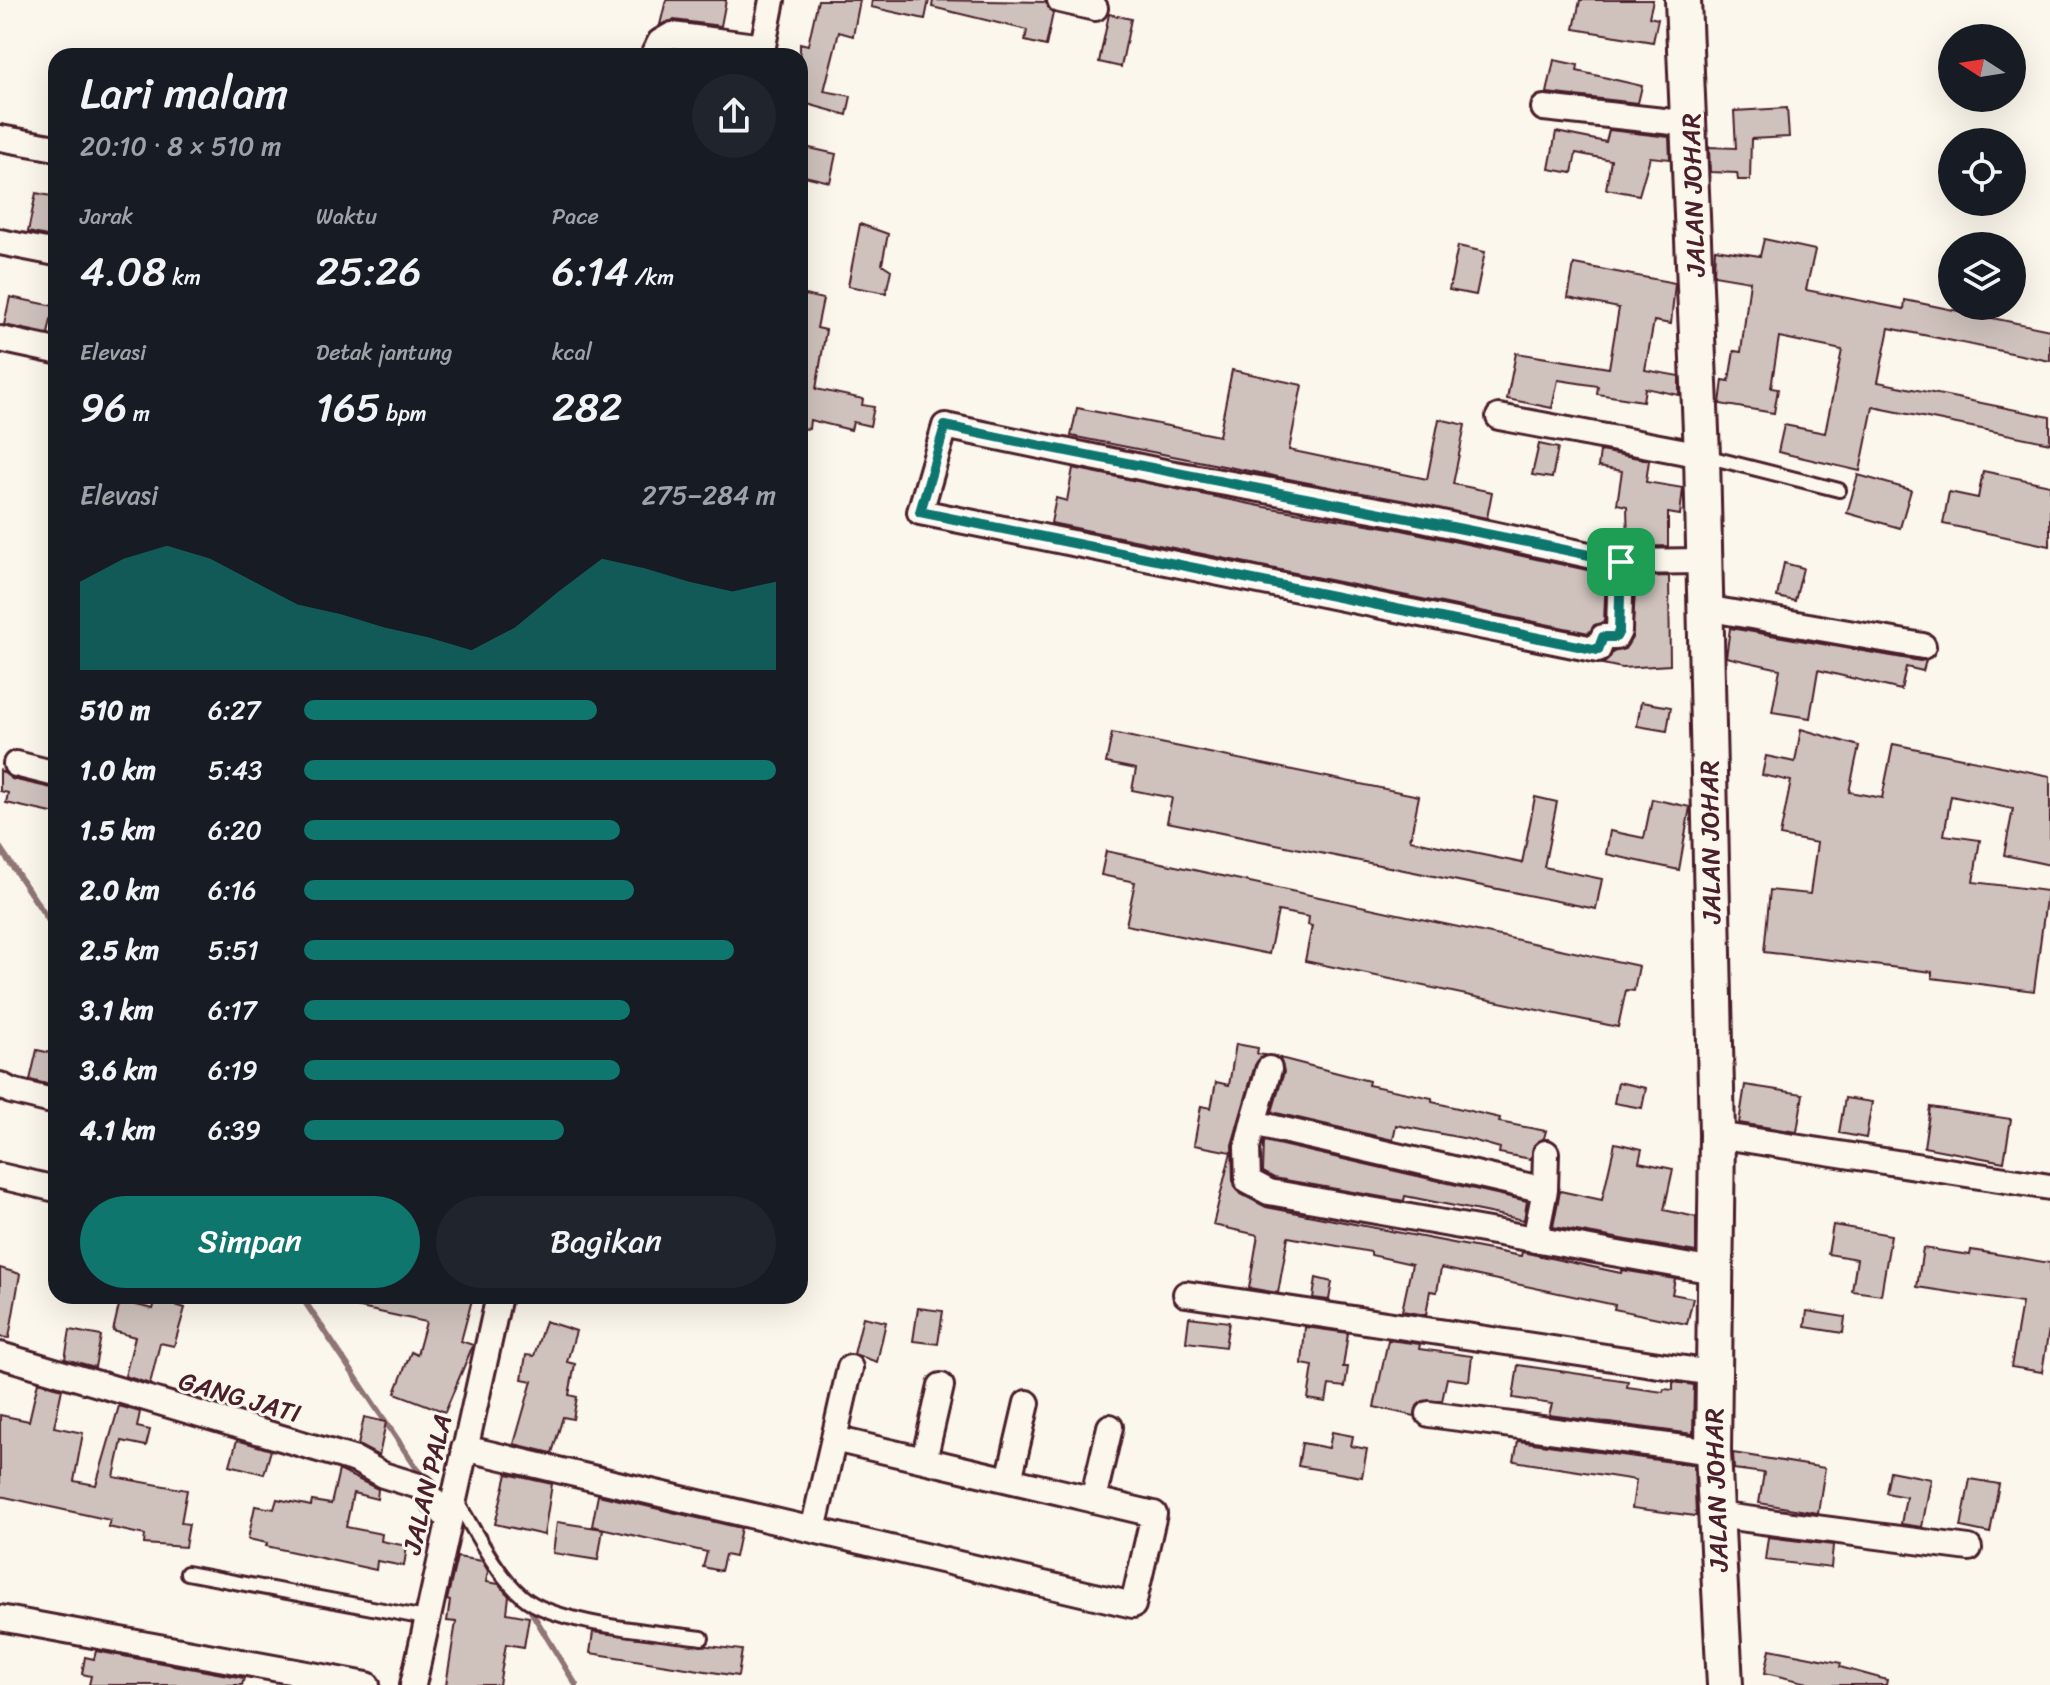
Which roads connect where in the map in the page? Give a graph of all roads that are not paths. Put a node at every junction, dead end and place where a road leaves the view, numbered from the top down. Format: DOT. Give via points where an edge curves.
graph roads {
  1 [pos="772,0"];
  2 [pos="1060,0"];
  3 [pos="1683,0"];
  4 [pos="1095,8"];
  5 [pos="657,48"];
  6 [pos="745,48"];
  7 [pos="763,48"];
  8 [pos="1544,108"];
  9 [pos="1691,124"];
  10 [pos="0,138"];
  11 [pos="48,147"];
  12 [pos="0,242"];
  13 [pos="48,251"];
  14 [pos="0,339"];
  15 [pos="48,349"];
  16 [pos="1499,417"];
  17 [pos="1702,455"];
  18 [pos="1839,490"];
  19 [pos="1704,561"];
  20 [pos="1621,562"];
  21 [pos="1705,608"];
  22 [pos="1923,646"];
  23 [pos="16,764"];
  24 [pos="48,772"];
  25 [pos="1269,1069"];
  26 [pos="0,1085"];
  27 [pos="48,1100"];
  28 [pos="1253,1123"];
  29 [pos="1717,1135"];
  30 [pos="1546,1153"];
  31 [pos="0,1176"];
  32 [pos="48,1187"];
  33 [pos="2050,1187"];
  34 [pos="1545,1190"];
  35 [pos="1535,1240"];
  36 [pos="1714,1271"];
  37 [pos="1186,1294"];
  38 [pos="497,1304"];
  39 [pos="0,1355"];
  40 [pos="850,1368"];
  41 [pos="1712,1373"];
  42 [pos="941,1386"];
  43 [pos="1027,1403"];
  44 [pos="1429,1414"];
  45 [pos="1110,1427"];
  46 [pos="834,1439"];
  47 [pos="464,1448"];
  48 [pos="1713,1452"];
  49 [pos="924,1460"];
  50 [pos="1009,1480"];
  51 [pos="1093,1500"];
  52 [pos="451,1508"];
  53 [pos="1716,1515"];
  54 [pos="813,1530"];
  55 [pos="1969,1548"];
  56 [pos="187,1573"];
  57 [pos="0,1618"];
  58 [pos="425,1618"];
  59 [pos="702,1638"];
  60 [pos="367,1685"];
  61 [pos="413,1685"];
  62 [pos="1725,1685"];
  1 -- 7 [label="street"];
  2 -- 4 [label="street"];
  3 -- 9 [label="street, JALAN JOHAR"];
  5 -- 6 [label="street" via="672,35"];
  8 -- 9 [label="street"];
  9 -- 17 [label="street, JALAN JOHAR"];
  10 -- 11 [label="street"];
  12 -- 13 [label="street"];
  14 -- 15 [label="street"];
  16 -- 17 [label="street"];
  17 -- 18 [label="lane"];
  17 -- 19 [label="street, JALAN JOHAR"];
  19 -- 20 [label="street"];
  19 -- 21 [label="street, JALAN JOHAR"];
  20 -- 20 [label="street" via="945,426 920,512 1598,650 1603,637 1616,637 1619,631"];
  21 -- 22 [label="street"];
  21 -- 29 [label="street, JALAN JOHAR"];
  23 -- 24 [label="street"];
  25 -- 28 [label="street"];
  26 -- 27 [label="street"];
  28 -- 34 [label="street"];
  28 -- 35 [label="street" via="1246,1176 1252,1185"];
  29 -- 33 [label="street"];
  29 -- 36 [label="street, JALAN JOHAR"];
  30 -- 34 [label="street"];
  31 -- 32 [label="street"];
  34 -- 35 [label="street"];
  35 -- 36 [label="street"];
  36 -- 41 [label="street, JALAN JOHAR"];
  37 -- 41 [label="street"];
  38 -- 47 [label="street, JALAN PALA"];
  39 -- 52 [label="street, GANG JATI" via="356,1460 422,1487"];
  40 -- 46 [label="street"];
  41 -- 48 [label="street, JALAN JOHAR"];
  42 -- 49 [label="street"];
  43 -- 50 [label="street"];
  44 -- 48 [label="street"];
  45 -- 51 [label="street"];
  46 -- 49 [label="street"];
  46 -- 54 [label="street"];
  47 -- 52 [label="street, JALAN PALA"];
  47 -- 54 [label="street"];
  48 -- 53 [label="street, JALAN JOHAR"];
  49 -- 50 [label="street"];
  50 -- 51 [label="street"];
  51 -- 54 [label="street" via="1154,1514 1133,1605"];
  52 -- 58 [label="street, JALAN PALA"];
  52 -- 59 [label="lane" via="510,1584 534,1605 600,1624"];
  53 -- 55 [label="street"];
  53 -- 62 [label="street, JALAN JOHAR"];
  56 -- 58 [label="lane"];
  57 -- 60 [label="street"];
  58 -- 61 [label="street, JALAN PALA"];
}
